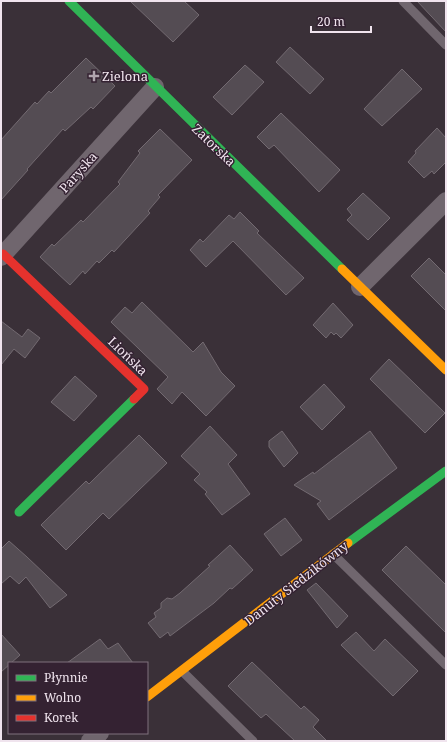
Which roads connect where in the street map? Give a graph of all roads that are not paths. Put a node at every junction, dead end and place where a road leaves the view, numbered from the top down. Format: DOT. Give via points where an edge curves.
graph roads {
  1 [pos="69,1"];
  2 [pos="403,1"];
  3 [pos="446,45"];
  4 [pos="155,87"];
  5 [pos="446,201"];
  6 [pos="2,256"];
  7 [pos="360,287"];
  8 [pos="446,370"];
  9 [pos="446,471"];
  10 [pos="19,512"];
  11 [pos="333,554"];
  12 [pos="446,665"];
  13 [pos="182,670"];
  14 [pos="148,696"];
  15 [pos="99,734"];
  16 [pos="90,741"];
  17 [pos="252,741"];
  1 -- 4 [label="street, Zatorska"];
  2 -- 3 [label="lane"];
  4 -- 6 [label="street, Paryska"];
  4 -- 7 [label="street, Zatorska"];
  5 -- 7 [label="street"];
  6 -- 10 [label="street, Liońska" via="144,389"];
  7 -- 8 [label="street, Zatorska"];
  9 -- 11 [label="street, Danuty Siedzikówny"];
  11 -- 12 [label="lane"];
  11 -- 13 [label="street, Danuty Siedzikówny"];
  13 -- 14 [label="street, Danuty Siedzikówny"];
  13 -- 17 [label="lane"];
  15 -- 16 [label="street"];
}
